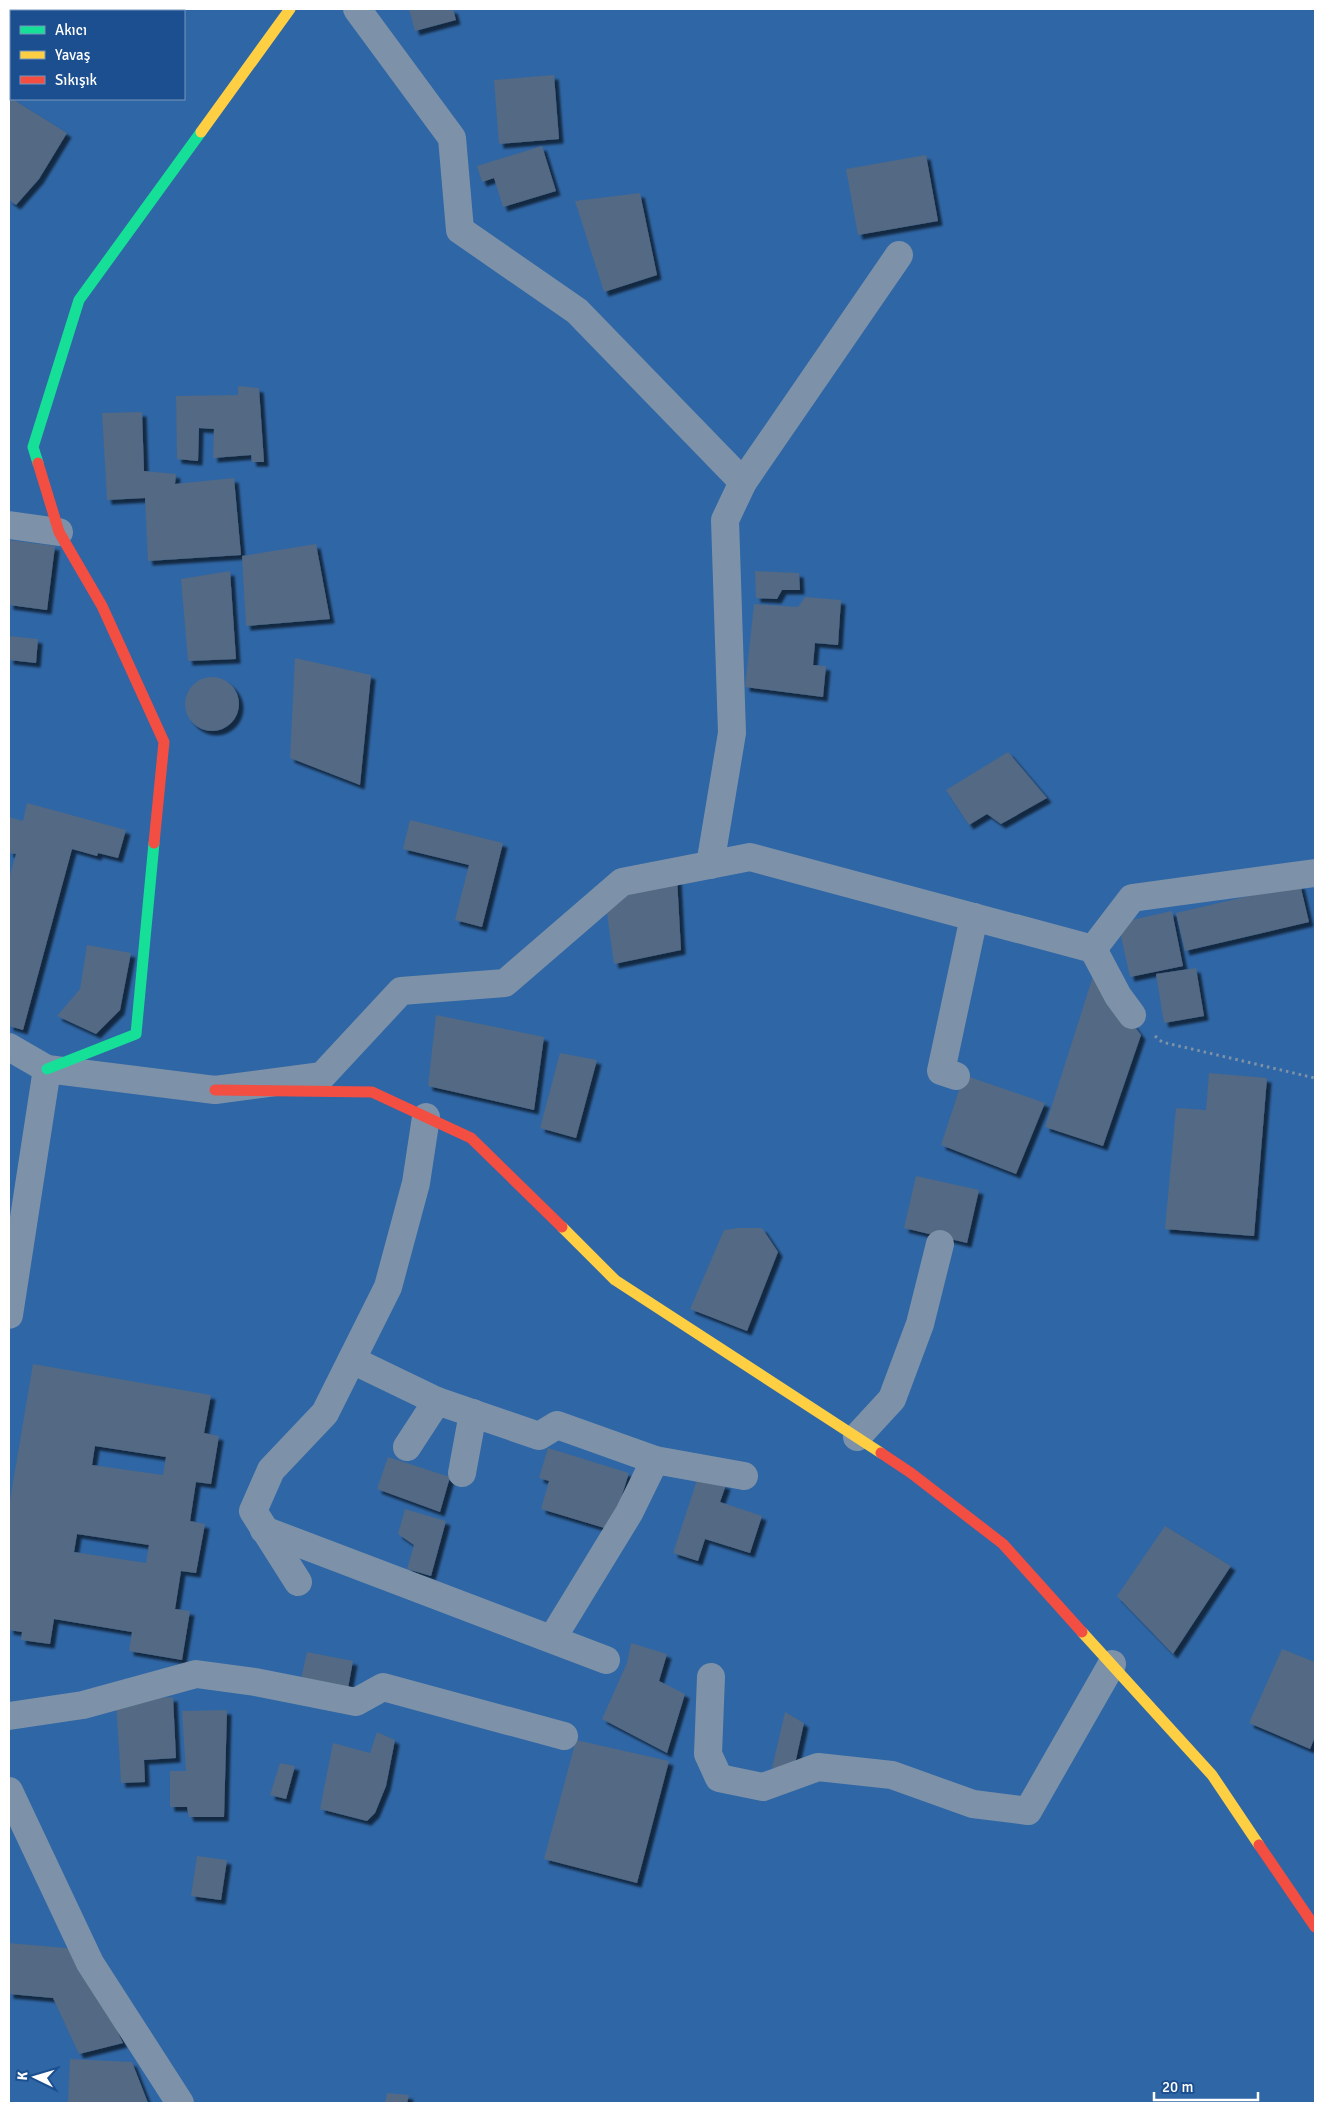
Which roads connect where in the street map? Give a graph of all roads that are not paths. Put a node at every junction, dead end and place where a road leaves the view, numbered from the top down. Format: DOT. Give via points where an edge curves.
graph roads {
  1 [pos="290,9"];
  2 [pos="357,9"];
  3 [pos="899,255"];
  4 [pos="743,482"];
  5 [pos="9,525"];
  6 [pos="60,532"];
  7 [pos="710,865"];
  8 [pos="1315,873"];
  9 [pos="974,917"];
  10 [pos="1093,949"];
  11 [pos="1132,1015"];
  12 [pos="9,1047"];
  13 [pos="47,1069"];
  14 [pos="956,1076"];
  15 [pos="215,1090"];
  16 [pos="426,1117"];
  17 [pos="940,1244"];
  18 [pos="9,1315"];
  19 [pos="352,1360"];
  20 [pos="437,1401"];
  21 [pos="473,1413"];
  22 [pos="856,1437"];
  23 [pos="407,1448"];
  24 [pos="655,1460"];
  25 [pos="462,1474"];
  26 [pos="744,1476"];
  27 [pos="264,1530"];
  28 [pos="298,1582"];
  29 [pos="552,1639"];
  30 [pos="606,1660"];
  31 [pos="1112,1664"];
  32 [pos="711,1677"];
  33 [pos="9,1716"];
  34 [pos="564,1736"];
  35 [pos="9,1790"];
  36 [pos="1315,1928"];
  37 [pos="180,2103"];
  1 -- 6 [label="street" via="78,300 33,447"];
  2 -- 4 [label="street" via="452,138 460,230 577,311"];
  3 -- 4 [label="street"];
  4 -- 7 [label="street" via="725,520 732,733"];
  5 -- 6 [label="street"];
  6 -- 13 [label="street" via="102,606 164,742 136,1034"];
  7 -- 9 [label="street" via="750,858"];
  7 -- 15 [label="street" via="622,882 505,983 401,992 322,1076"];
  8 -- 10 [label="street" via="1132,898"];
  9 -- 10 [label="street"];
  9 -- 14 [label="street" via="941,1071"];
  10 -- 11 [label="street"];
  12 -- 13 [label="street"];
  13 -- 15 [label="street"];
  13 -- 18 [label="street"];
  15 -- 16 [label="street" via="372,1092"];
  16 -- 19 [label="street" via="416,1183 388,1287"];
  16 -- 22 [label="street" via="471,1138 615,1280"];
  17 -- 22 [label="street" via="920,1324 892,1399"];
  19 -- 20 [label="street"];
  19 -- 27 [label="street" via="325,1414 271,1470 253,1511"];
  20 -- 21 [label="street"];
  20 -- 23 [label="street"];
  21 -- 24 [label="street" via="539,1436 557,1425"];
  21 -- 25 [label="street"];
  22 -- 31 [label="street" via="911,1473 1003,1544"];
  24 -- 26 [label="street"];
  24 -- 29 [label="street" via="629,1513"];
  27 -- 28 [label="street"];
  27 -- 29 [label="street"];
  29 -- 30 [label="street"];
  31 -- 32 [label="street" via="1028,1811 973,1804 892,1775 818,1767 763,1788 719,1778 708,1754"];
  31 -- 36 [label="street" via="1212,1775"];
  33 -- 34 [label="street" via="83,1705 196,1674 356,1702 383,1687"];
  35 -- 37 [label="street" via="90,1963"];
}
